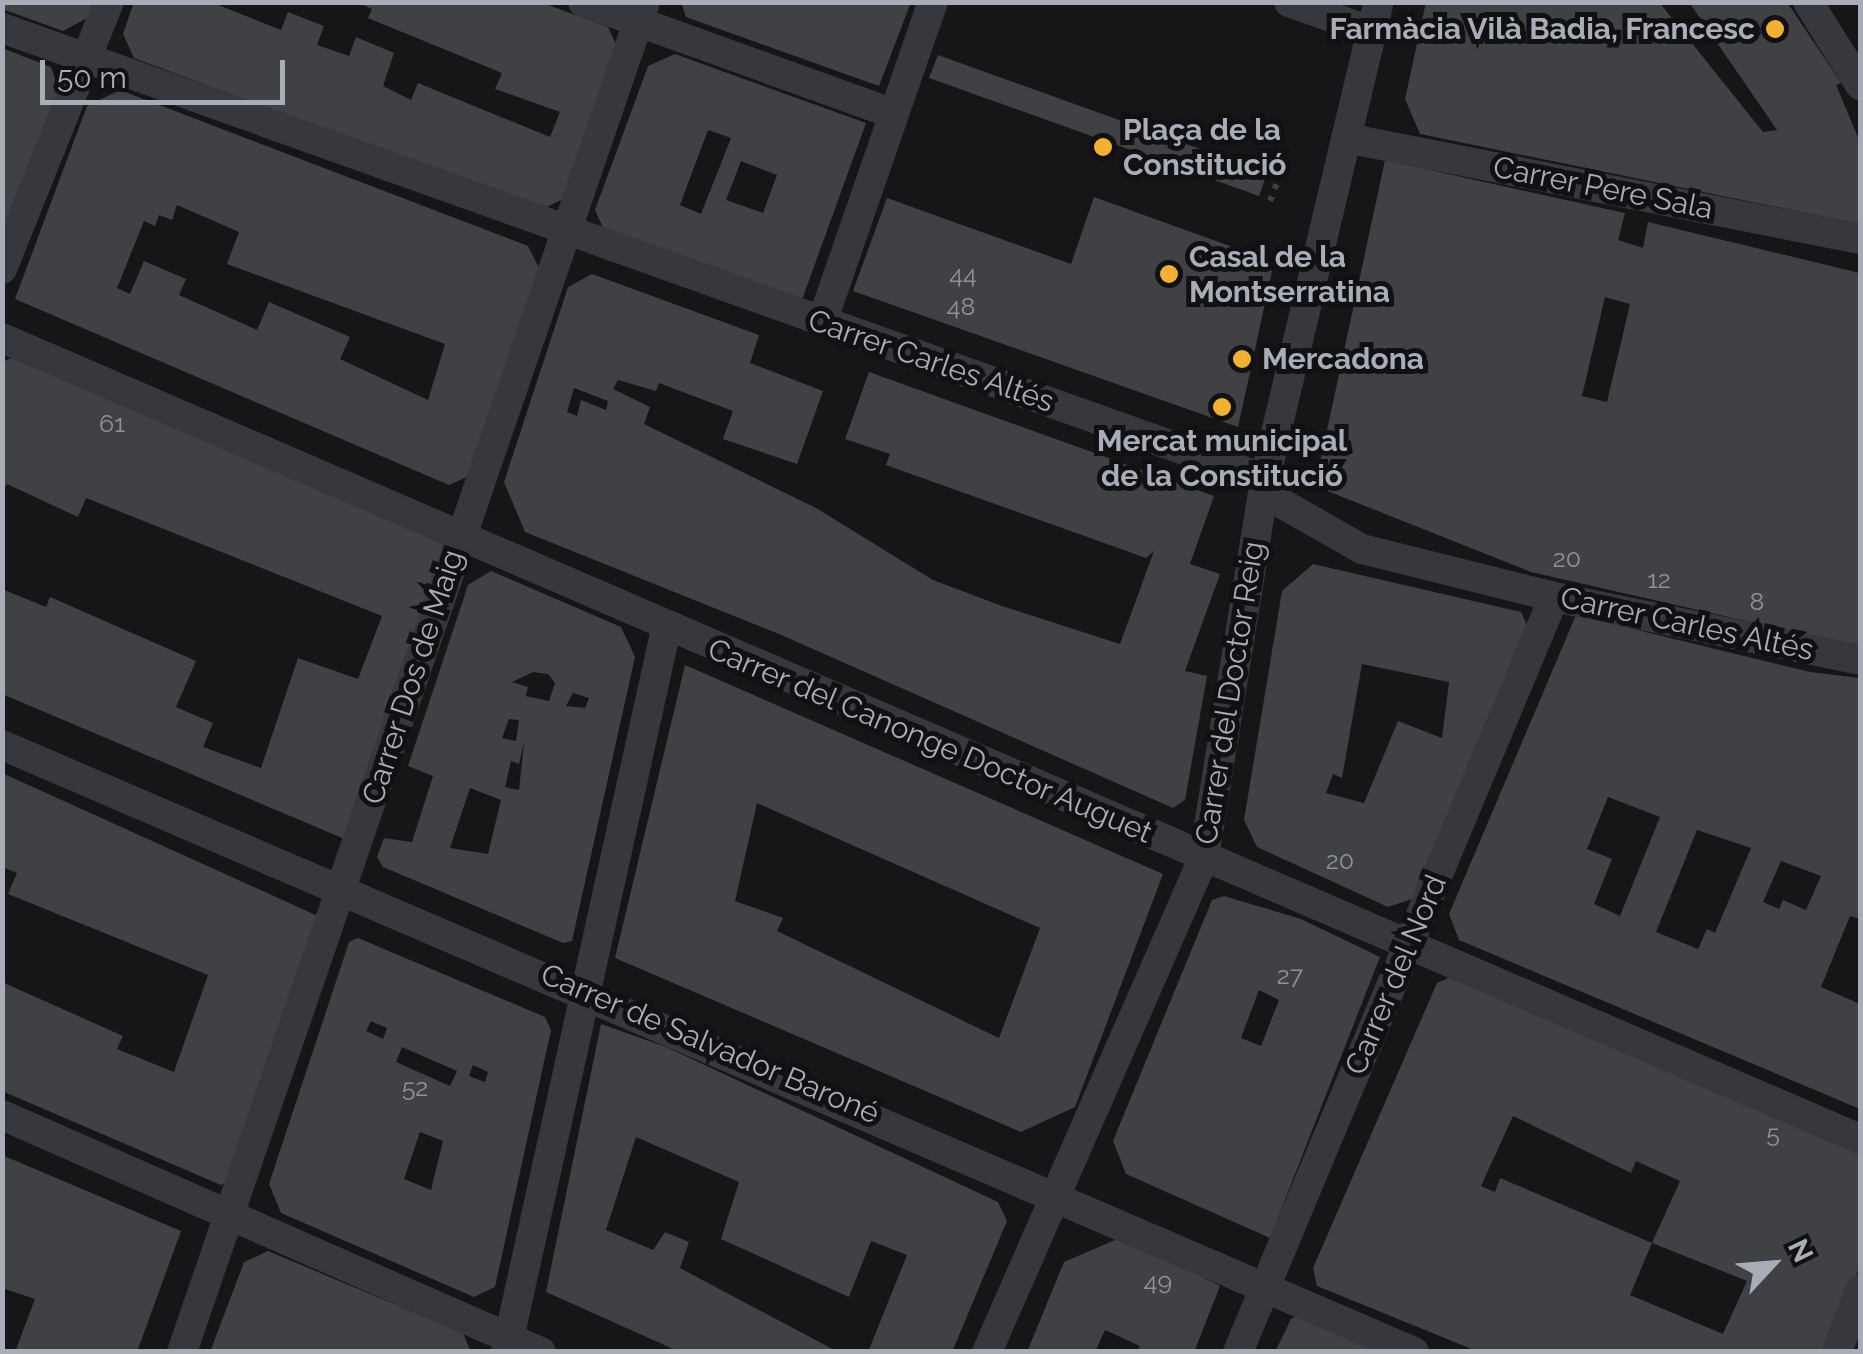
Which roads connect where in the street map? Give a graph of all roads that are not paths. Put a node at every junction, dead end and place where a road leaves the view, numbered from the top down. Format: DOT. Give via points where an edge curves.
graph roads {
  1 [pos="109,2"];
  2 [pos="583,2"];
  3 [pos="933,2"];
  4 [pos="1289,2"];
  5 [pos="1808,2"];
  6 [pos="642,13"];
  7 [pos="1375,17"];
  8 [pos="2,28"];
  9 [pos="88,60"];
  10 [pos="1860,85"];
  11 [pos="892,113"];
  12 [pos="1346,138"];
  13 [pos="562,233"];
  14 [pos="1860,239"];
  15 [pos="2,269"];
  16 [pos="822,322"];
  17 [pos="2,338"];
  18 [pos="1264,479"];
  19 [pos="460,537"];
  20 [pos="1554,597"];
  21 [pos="666,629"];
  22 [pos="1860,660"];
  23 [pos="2,745"];
  24 [pos="1204,857"];
  25 [pos="342,889"];
  26 [pos="1409,945"];
  27 [pos="585,991"];
  28 [pos="2,1115"];
  29 [pos="1860,1139"];
  30 [pos="1057,1193"];
  31 [pos="233,1218"];
  32 [pos="1266,1286"];
  33 [pos="1860,1290"];
  34 [pos="507,1345"];
  35 [pos="182,1352"];
  36 [pos="541,1352"];
  37 [pos="987,1352"];
  38 [pos="1238,1352"];
  39 [pos="1414,1352"];
  40 [pos="1836,1352"];
  1 -- 9 [label="street"];
  2 -- 6 [label="street"];
  3 -- 11 [label="street"];
  4 -- 7 [label="street"];
  5 -- 10 [label="street"];
  6 -- 11 [label="street"];
  6 -- 13 [label="street, Carrer Dos de Maig"];
  7 -- 12 [label="street, Carrer del Doctor Reig"];
  8 -- 9 [label="street, Carrer Carles Altés"];
  9 -- 13 [label="street, Carrer Carles Altés"];
  9 -- 15 [label="street"];
  11 -- 16 [label="street"];
  12 -- 14 [label="street, Carrer Pere Sala"];
  12 -- 18 [label="street, Carrer del Doctor Reig"];
  13 -- 16 [label="street, Carrer Carles Altés"];
  13 -- 19 [label="street, Carrer Dos de Maig"];
  16 -- 18 [label="street, Carrer Carles Altés"];
  17 -- 19 [label="street, Carrer del Canonge Doctor Auguet"];
  18 -- 20 [label="street, Carrer Carles Altés" via="1280,503 1362,549"];
  18 -- 24 [label="street, Carrer del Doctor Reig"];
  19 -- 21 [label="street, Carrer del Canonge Doctor Auguet"];
  19 -- 25 [label="street, Carrer Dos de Maig"];
  20 -- 22 [label="street, Carrer Carles Altés"];
  20 -- 26 [label="street, Carrer del Nord"];
  21 -- 24 [label="street, Carrer del Canonge Doctor Auguet"];
  21 -- 27 [label="street"];
  23 -- 25 [label="street, Carrer de Salvador Baroné"];
  24 -- 26 [label="street, Carrer del Canonge Doctor Auguet"];
  24 -- 30 [label="street, Carrer del Doctor Reig"];
  25 -- 27 [label="street, Carrer de Salvador Baroné"];
  25 -- 31 [label="street, Carrer Dos de Maig"];
  26 -- 29 [label="street, Carrer del Canonge Doctor Auguet"];
  26 -- 32 [label="street, Carrer del Nord"];
  27 -- 30 [label="street, Carrer de Salvador Baroné"];
  27 -- 34 [label="street"];
  28 -- 31 [label="street"];
  30 -- 32 [label="street, Carrer de Salvador Baroné"];
  30 -- 37 [label="street, Carrer del Doctor Reig"];
  31 -- 34 [label="street"];
  31 -- 35 [label="street, Carrer Dos de Maig"];
  32 -- 38 [label="street, Carrer del Nord"];
  32 -- 39 [label="street, Carrer de Salvador Baroné"];
  33 -- 40 [label="street"];
  34 -- 36 [label="street"];
}
